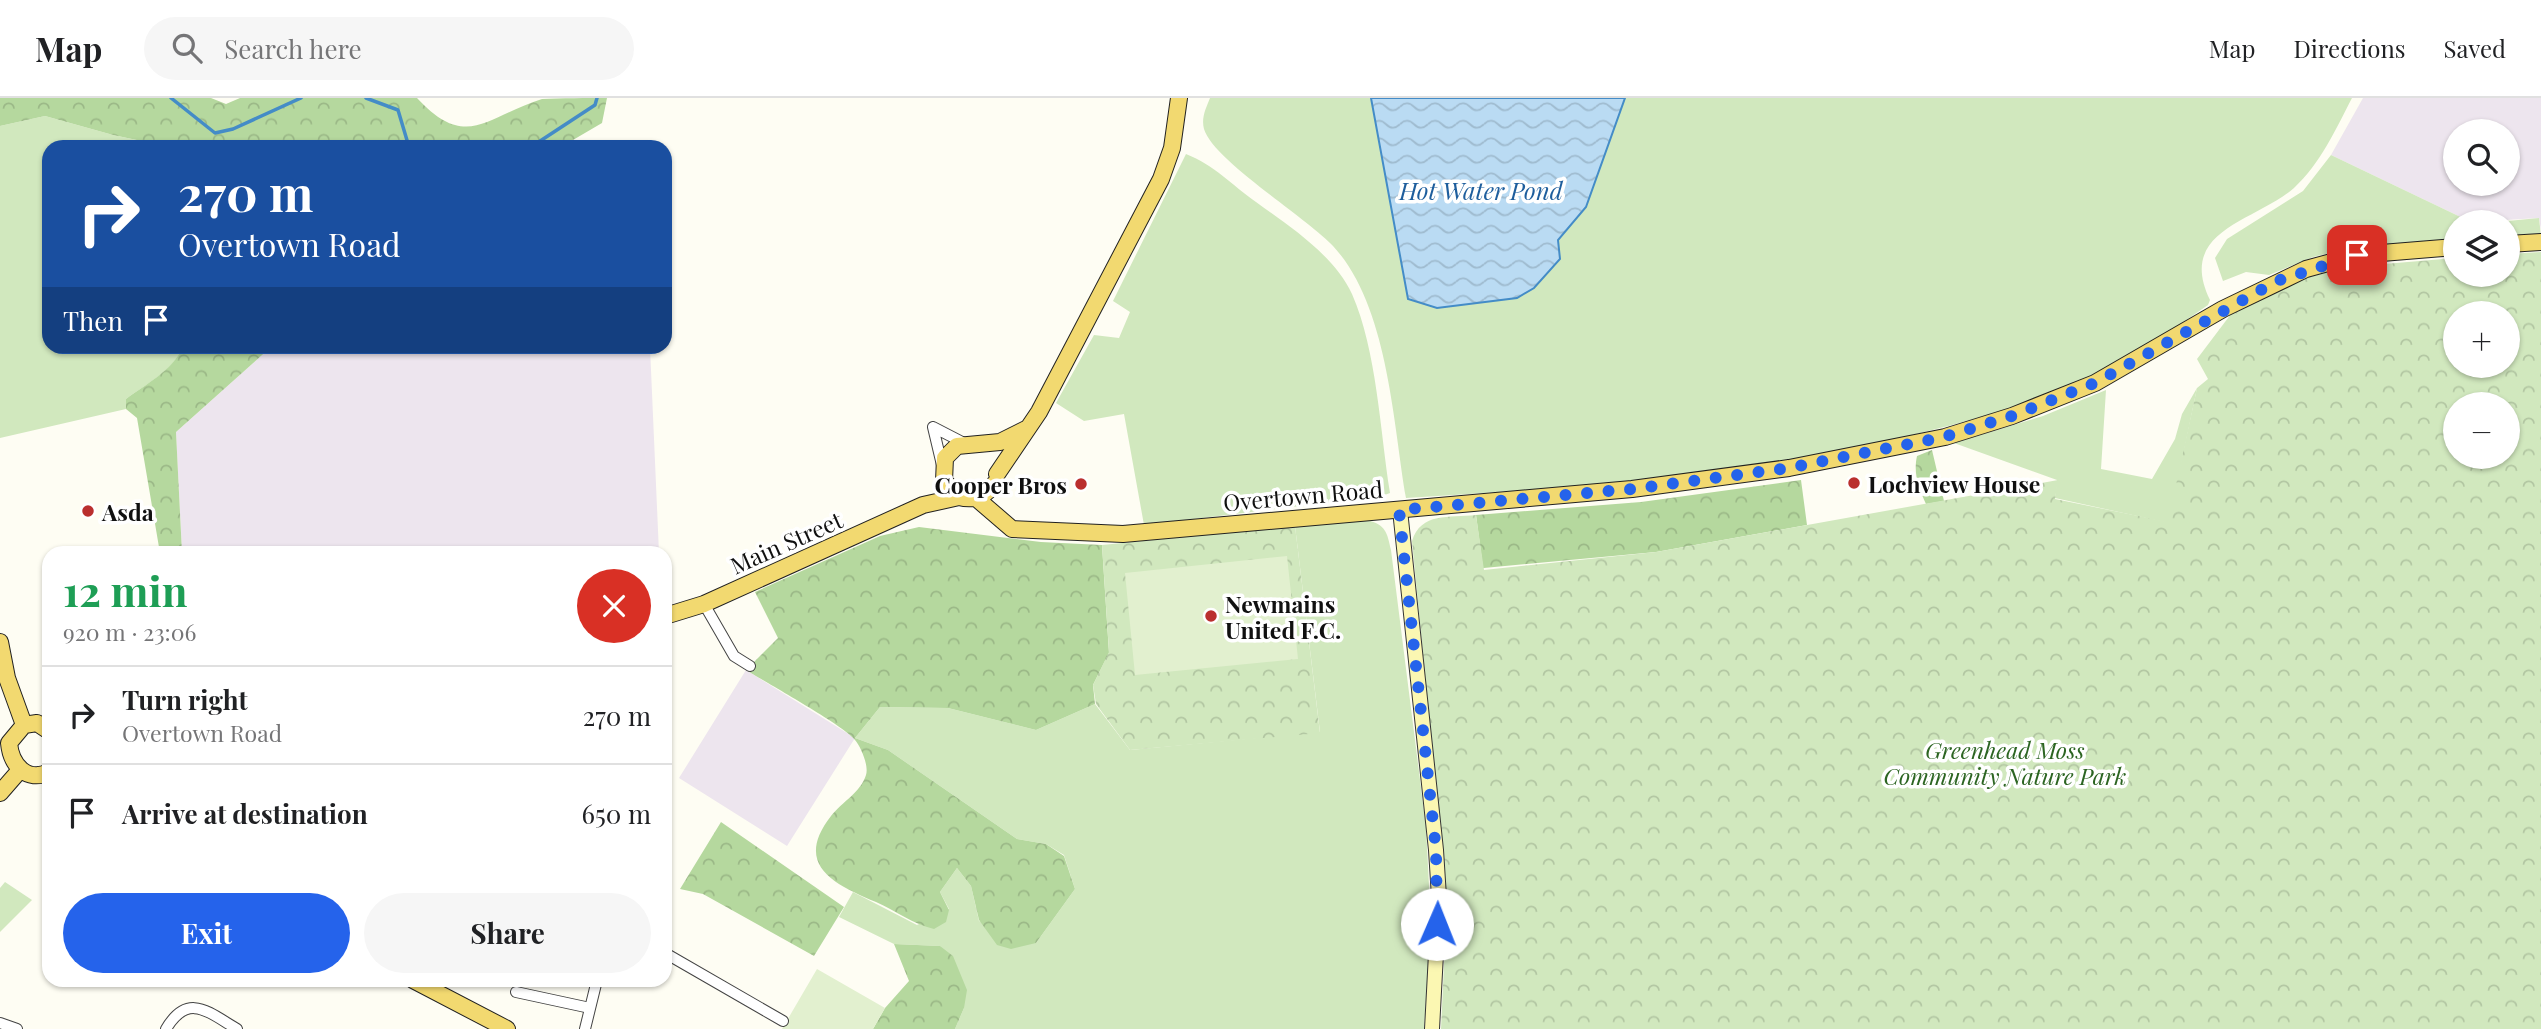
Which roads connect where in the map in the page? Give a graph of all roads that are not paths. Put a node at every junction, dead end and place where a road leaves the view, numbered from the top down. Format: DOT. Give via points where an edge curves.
graph roads {
  1 [pos="1172,98"];
  2 [pos="1179,98"];
  3 [pos="1175,125"];
  4 [pos="2541,242"];
  5 [pos="2520,243"];
  6 [pos="2443,248"];
  7 [pos="1030,427"];
  8 [pos="973,445"];
  9 [pos="942,470"];
  10 [pos="996,479"];
  11 [pos="968,498"];
  12 [pos="923,505"];
  13 [pos="1399,510"];
  14 [pos="996,516"];
  15 [pos="704,604"];
  16 [pos="672,614"];
  17 [pos="0,642"];
  18 [pos="750,666"];
  19 [pos="24,725"];
  20 [pos="42,726"];
  21 [pos="5,742"];
  22 [pos="20,770"];
  23 [pos="42,774"];
  24 [pos="0,793"];
  25 [pos="672,957"];
  26 [pos="426,987"];
  27 [pos="595,987"];
  28 [pos="516,992"];
  29 [pos="590,1007"];
  30 [pos="783,1021"];
  31 [pos="0,1023"];
  32 [pos="18,1029"];
  33 [pos="166,1029"];
  34 [pos="237,1029"];
  35 [pos="507,1029"];
  36 [pos="585,1029"];
  37 [pos="1432,1029"];
  1 -- 3 [label="main road"];
  2 -- 3 [label="main road"];
  3 -- 7 [label="main road" via="1161,179"];
  4 -- 5 [label="main road"];
  6 -- 13 [label="main road, Overtown Road" via="2357,255 2306,269 2223,309 2095,383 1944,437 1789,468 1632,489"];
  7 -- 8 [label="main road" via="1008,439"];
  7 -- 10 [label="main road"];
  8 -- 9 [label="main road" via="950,452"];
  8 -- 9 [label="street" via="933,427"];
  8 -- 10 [label="main road" via="993,457"];
  9 -- 11 [label="main road" via="948,488"];
  9 -- 12 [label="main road" via="932,496"];
  10 -- 11 [label="main road" via="984,495"];
  10 -- 14 [label="main road" via="992,495"];
  11 -- 12 [label="main road, Main Street"];
  11 -- 14 [label="main road, Overtown Road"];
  12 -- 15 [label="main road, Main Street"];
  13 -- 14 [label="main road, Overtown Road" via="1123,534 1012,529"];
  13 -- 37 [label="street" via="1439,897"];
  15 -- 16 [label="main road, Main Street"];
  15 -- 18 [label="street" via="734,656"];
  17 -- 19 [label="main road"];
  19 -- 20 [label="main road"];
  19 -- 21 [label="main road"];
  21 -- 22 [label="main road"];
  22 -- 23 [label="main road"];
  22 -- 24 [label="main road"];
  25 -- 30 [label="street"];
  26 -- 35 [label="main road"];
  27 -- 29 [label="street"];
  28 -- 29 [label="street"];
  29 -- 36 [label="street"];
  31 -- 32 [label="street"];
  33 -- 34 [label="street" via="183,1008 201,1008"];
}
